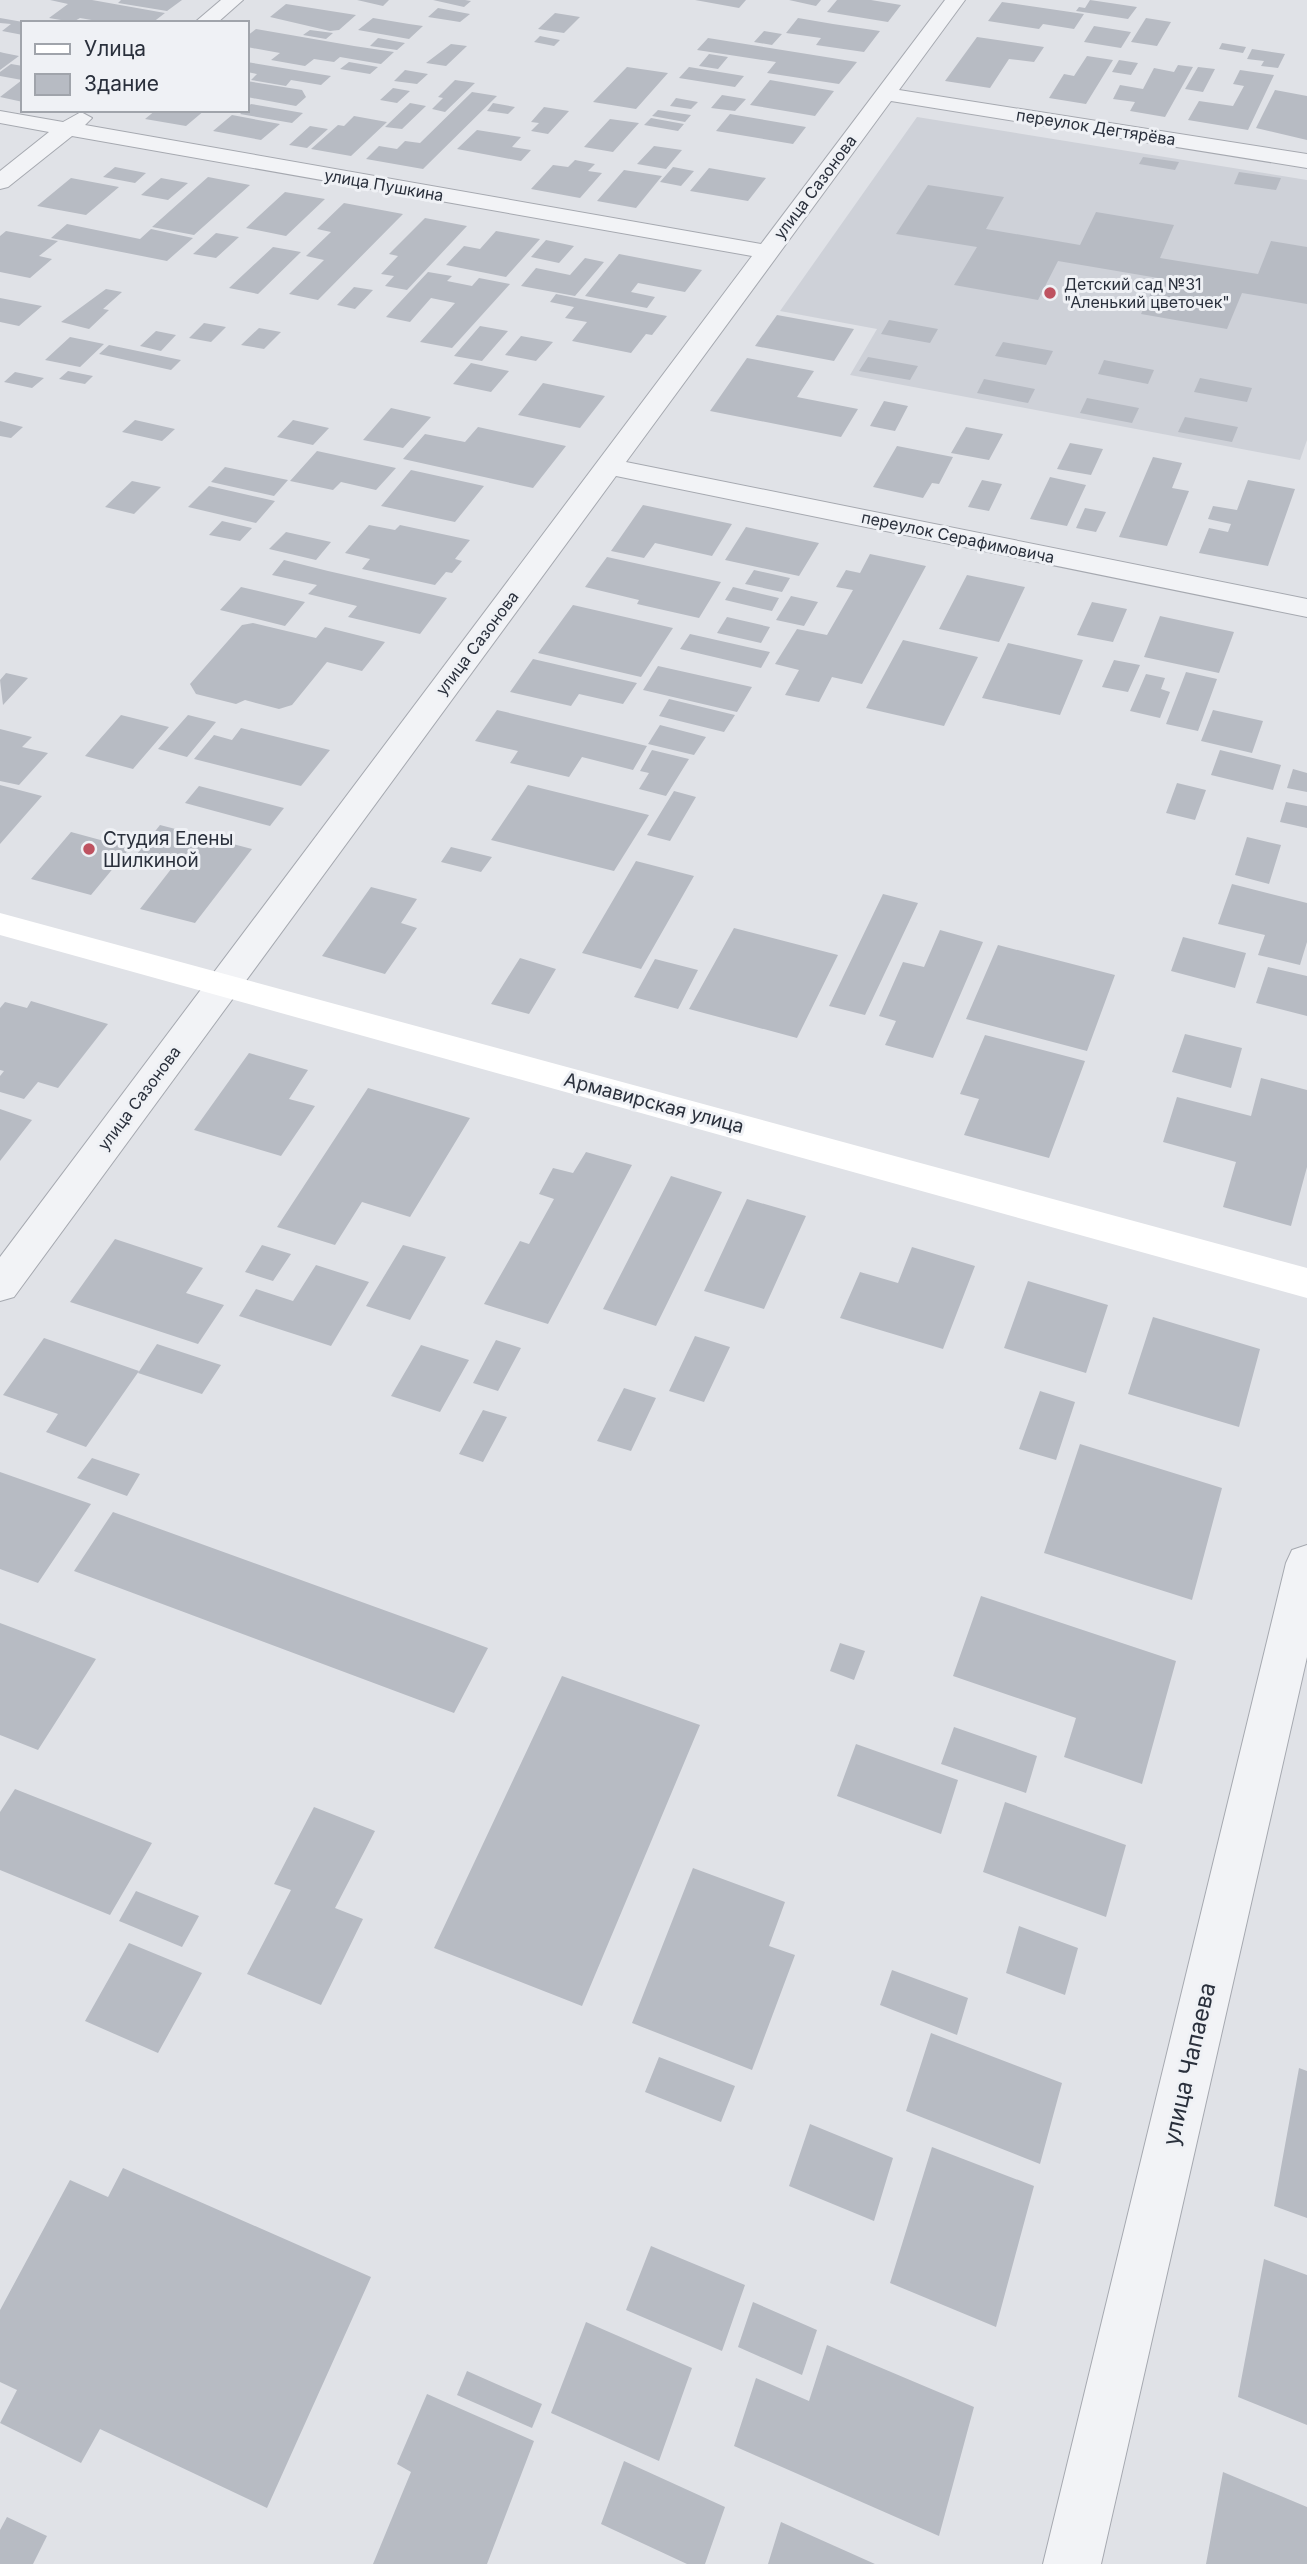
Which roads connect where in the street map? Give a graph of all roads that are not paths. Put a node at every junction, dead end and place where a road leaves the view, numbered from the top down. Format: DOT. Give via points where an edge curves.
graph roads {
  1 [pos="233,0"];
  2 [pos="955,0"];
  3 [pos="207,21"];
  4 [pos="884,94"];
  5 [pos="88,112"];
  6 [pos="0,117"];
  7 [pos="67,129"];
  8 [pos="1307,161"];
  9 [pos="0,182"];
  10 [pos="767,252"];
  11 [pos="608,466"];
  12 [pos="1307,608"];
  13 [pos="0,924"];
  14 [pos="224,985"];
  15 [pos="1307,1283"];
  16 [pos="0,1286"];
  17 [pos="1307,1563"];
  18 [pos="1072,2564"];
  1 -- 3 [label="street"];
  2 -- 4 [label="street, улица Сазонова"];
  4 -- 8 [label="street, переулок Дегтярёва"];
  4 -- 10 [label="street, улица Сазонова"];
  5 -- 7 [label="street"];
  6 -- 7 [label="street, улица Пушкина"];
  7 -- 9 [label="street"];
  7 -- 10 [label="street, улица Пушкина"];
  10 -- 11 [label="street, улица Сазонова"];
  11 -- 12 [label="street, переулок Серафимовича"];
  11 -- 14 [label="street, улица Сазонова"];
  13 -- 14 [label="street, Армавирская улица"];
  14 -- 15 [label="street, Армавирская улица"];
  14 -- 16 [label="street, улица Сазонова"];
  17 -- 18 [label="street, улица Чапаева"];
}
